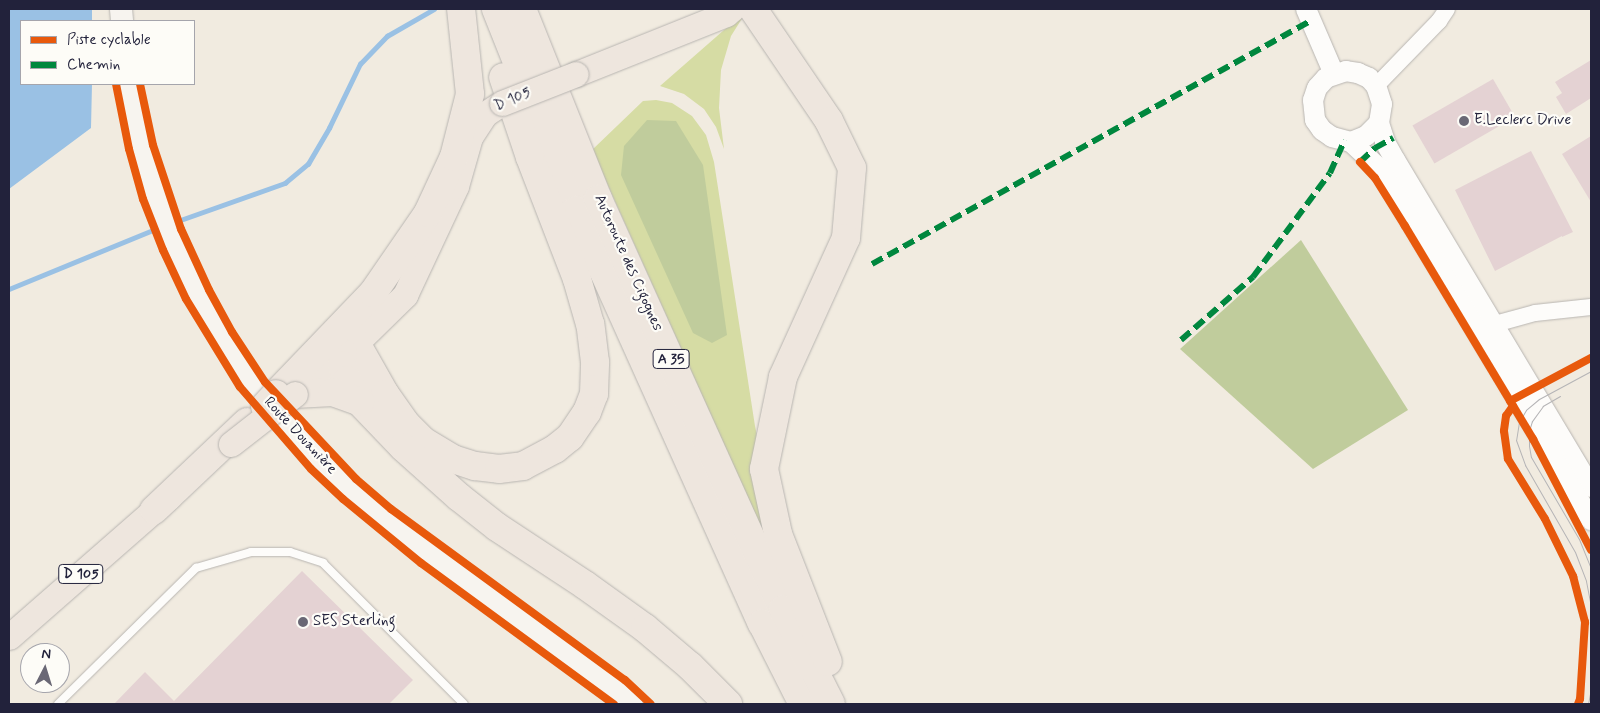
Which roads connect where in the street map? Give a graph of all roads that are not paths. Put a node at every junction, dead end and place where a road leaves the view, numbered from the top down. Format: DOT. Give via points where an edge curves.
graph roads {
  1 [pos="461,9"];
  2 [pos="482,9"];
  3 [pos="496,9"];
  4 [pos="522,9"];
  5 [pos="753,9"];
  6 [pos="1306,9"];
  7 [pos="1447,9"];
  8 [pos="729,11"];
  9 [pos="1334,74"];
  10 [pos="128,85"];
  11 [pos="1376,86"];
  12 [pos="1379,122"];
  13 [pos="1351,142"];
  14 [pos="1591,307"];
  15 [pos="1495,324"];
  16 [pos="349,348"];
  17 [pos="286,394"];
  18 [pos="360,402"];
  19 [pos="1591,487"];
  20 [pos="154,510"];
  21 [pos="1591,520"];
  22 [pos="9,637"];
  23 [pos="58,704"];
  24 [pos="464,704"];
  25 [pos="632,704"];
  26 [pos="728,704"];
  27 [pos="803,704"];
  28 [pos="831,704"];
  29 [pos="848,704"];
  1 -- 17 [label="highway" via="470,94 454,157 428,213 373,293"];
  2 -- 16 [label="highway" via="525,142 577,278 590,324 596,362 594,394 587,412 570,437 556,449 523,466 499,469 475,466 453,459 423,440 407,425"];
  3 -- 27 [label="highway, Autoroute des Cigognes / A 35" via="576,210 762,623"];
  4 -- 28 [label="highway, Autoroute des Cigognes / A 35" via="598,199 783,609"];
  5 -- 29 [label="highway" via="829,121 852,168 846,238 783,377 764,469 778,534"];
  6 -- 9 [label="street"];
  7 -- 11 [label="street"];
  8 -- 16 [label="main road, D 105 / D 105, bridge" via="502,103 485,114 470,136 456,186 404,295"];
  9 -- 11 [label="street" via="1358,73"];
  9 -- 13 [label="street" via="1317,88 1313,100 1315,120 1332,137"];
  10 -- 25 [label="main road, Route Douanière" via="141,149 161,214 180,259 226,344 268,405 349,488 450,570 596,674"];
  11 -- 12 [label="street" via="1382,104"];
  12 -- 13 [label="street" via="1366,136"];
  12 -- 15 [label="street" via="1395,160"];
  13 -- 21 [label="street" via="1380,169 1398,197"];
  14 -- 15 [label="street" via="1536,313"];
  15 -- 19 [label="street"];
  16 -- 17 [label="main road, D 105"];
  16 -- 18 [label="highway" via="342,365"];
  17 -- 18 [label="highway" via="332,392"];
  17 -- 20 [label="main road, D 105, bridge"];
  17 -- 20 [label="highway, bridge" via="254,415"];
  18 -- 26 [label="highway" via="403,447 459,497 645,628"];
  20 -- 22 [label="main road, D 105"];
  23 -- 24 [label="lane" via="196,568 251,552 290,552 323,564"];
}
